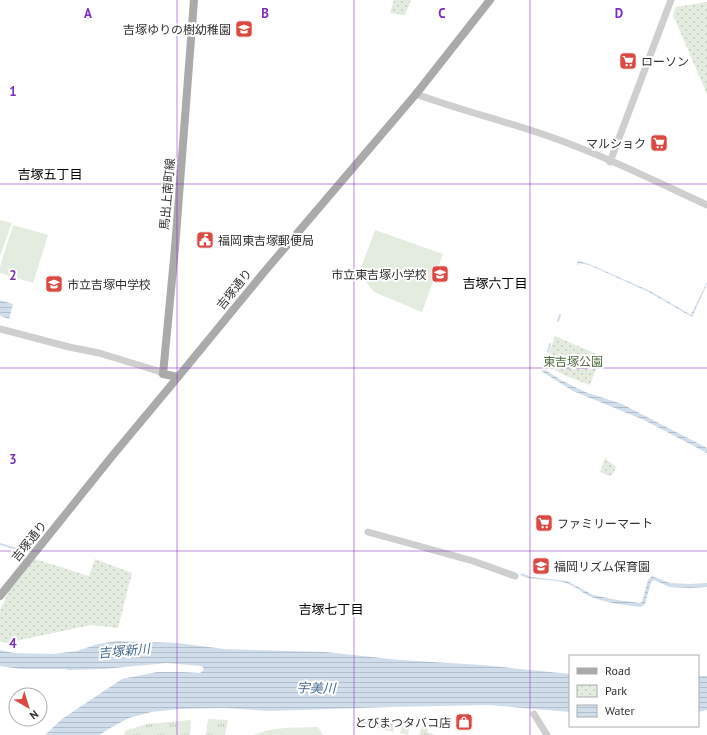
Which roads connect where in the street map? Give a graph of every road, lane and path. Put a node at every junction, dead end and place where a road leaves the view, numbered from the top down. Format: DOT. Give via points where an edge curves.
graph roads {
  1 [pos="194,0"];
  2 [pos="490,0"];
  3 [pos="670,0"];
  4 [pos="416,94"];
  5 [pos="610,162"];
  6 [pos="707,205"];
  7 [pos="0,329"];
  8 [pos="163,374"];
  9 [pos="178,377"];
  10 [pos="368,532"];
  11 [pos="515,576"];
  12 [pos="0,596"];
  13 [pos="534,714"];
  14 [pos="547,735"];
  1 -- 8 [label="main road, 馬出上南町線"];
  2 -- 4 [label="main road, 吉塚通り"];
  3 -- 5 [label="street"];
  4 -- 5 [label="street" via="549,137"];
  4 -- 9 [label="main road, 吉塚通り"];
  5 -- 6 [label="street"];
  7 -- 8 [label="street" via="99,353"];
  8 -- 9 [label="main road"];
  9 -- 12 [label="main road, 吉塚通り"];
  10 -- 11 [label="street" via="479,562"];
  13 -- 14 [label="street"];
}
